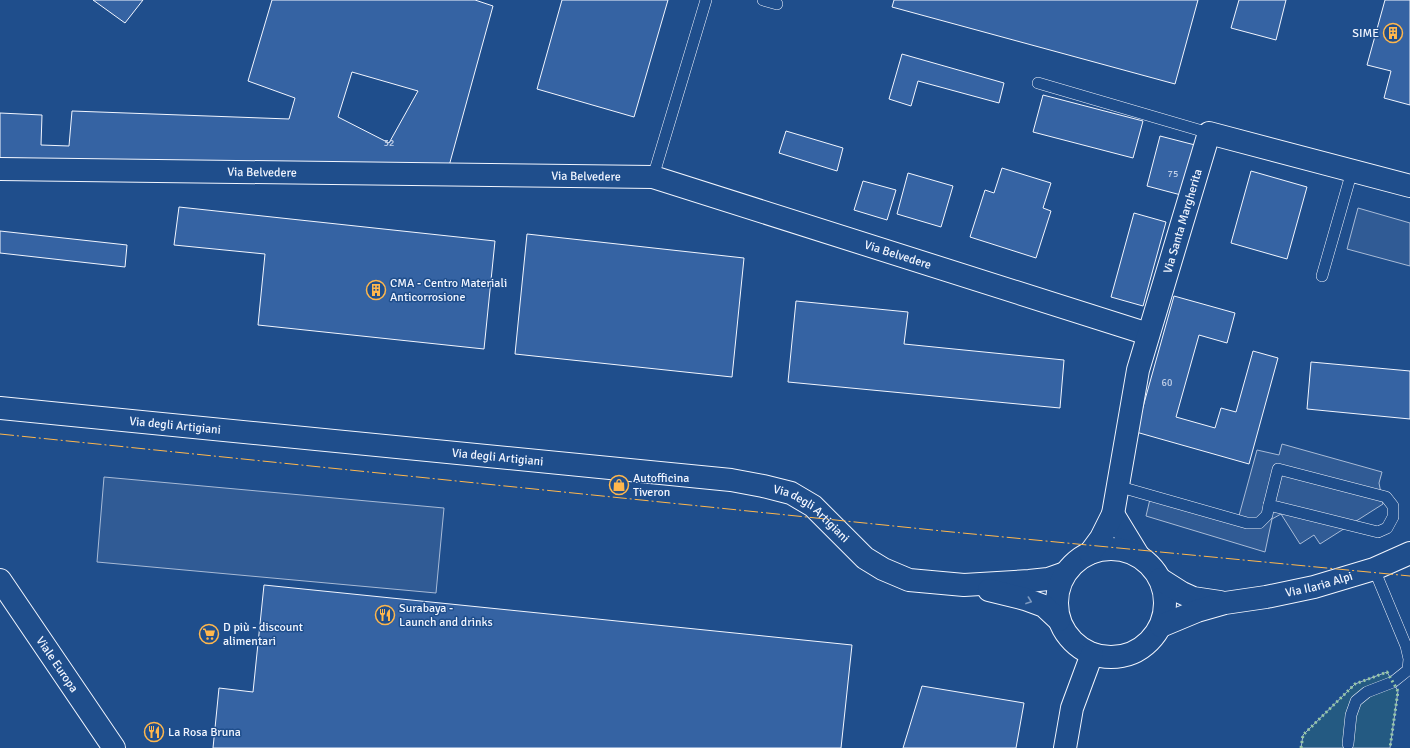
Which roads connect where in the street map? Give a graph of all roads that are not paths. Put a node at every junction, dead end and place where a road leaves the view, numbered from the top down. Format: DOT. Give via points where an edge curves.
graph roads {
  1 [pos="706,0"];
  2 [pos="763,0"];
  3 [pos="777,4"];
  4 [pos="1038,83"];
  5 [pos="1209,132"];
  6 [pos="0,169"];
  7 [pos="1352,171"];
  8 [pos="653,177"];
  9 [pos="1410,186"];
  10 [pos="1322,276"];
  11 [pos="1148,334"];
  12 [pos="0,408"];
  13 [pos="1117,486"];
  14 [pos="1269,505"];
  15 [pos="1113,514"];
  16 [pos="1410,552"];
  17 [pos="1090,553"];
  18 [pos="1138,555"];
  19 [pos="1374,568"];
  20 [pos="1065,573"];
  21 [pos="1160,579"];
  22 [pos="0,580"];
  23 [pos="964,584"];
  24 [pos="1225,603"];
  25 [pos="1059,620"];
  26 [pos="1161,626"];
  27 [pos="1408,645"];
  28 [pos="1092,654"];
  29 [pos="1348,744"];
  30 [pos="114,748"];
  31 [pos="1065,748"];
  1 -- 8 [label="lane"];
  2 -- 3 [label="lane"];
  4 -- 5 [label="lane"];
  5 -- 7 [label="street"];
  5 -- 11 [label="street, Via Santa Margherita"];
  6 -- 8 [label="street, Via Belvedere"];
  7 -- 9 [label="street"];
  7 -- 10 [label="lane"];
  8 -- 11 [label="street, Via Belvedere"];
  11 -- 13 [label="street, Via Santa Margherita" via="1138,370"];
  12 -- 23 [label="street, Via degli Artigiani" via="731,480 791,493 813,506 865,558 883,569 909,580"];
  13 -- 14 [label="lane" via="1247,523 1259,523 1267,515"];
  13 -- 15 [label="street, Via Santa Margherita"];
  14 -- 14 [label="lane" via="1378,532 1387,528 1393,516 1393,506 1386,497 1278,469"];
  15 -- 17 [label="street, Via Santa Margherita"];
  15 -- 18 [label="street"];
  16 -- 19 [label="street, Via Ilaria Alpi"];
  17 -- 18 [label="street" via="1106,549"];
  17 -- 20 [label="street" via="1076,561"];
  18 -- 21 [label="street"];
  19 -- 24 [label="street, Via Ilaria Alpi" via="1314,587"];
  19 -- 27 [label="lane"];
  20 -- 23 [label="street, Via degli Artigiani" via="1029,582"];
  20 -- 25 [label="street" via="1058,588 1056,604"];
  21 -- 24 [label="street, Via Ilaria Alpi" via="1193,598"];
  21 -- 26 [label="street" via="1165,594"];
  22 -- 30 [label="street, Viale Europa"];
  23 -- 25 [label="street, Via degli Artigiani, one-way" via="1026,599 1044,606"];
  24 -- 26 [label="street, Via Ilaria Alpi"];
  25 -- 28 [label="street" via="1066,635 1078,647"];
  26 -- 28 [label="street" via="1152,640 1139,650 1124,656 1108,658"];
  27 -- 29 [label="lane" via="1408,670 1393,682 1367,692 1356,701 1351,715"];
  28 -- 31 [label="street" via="1072,708"];
}
